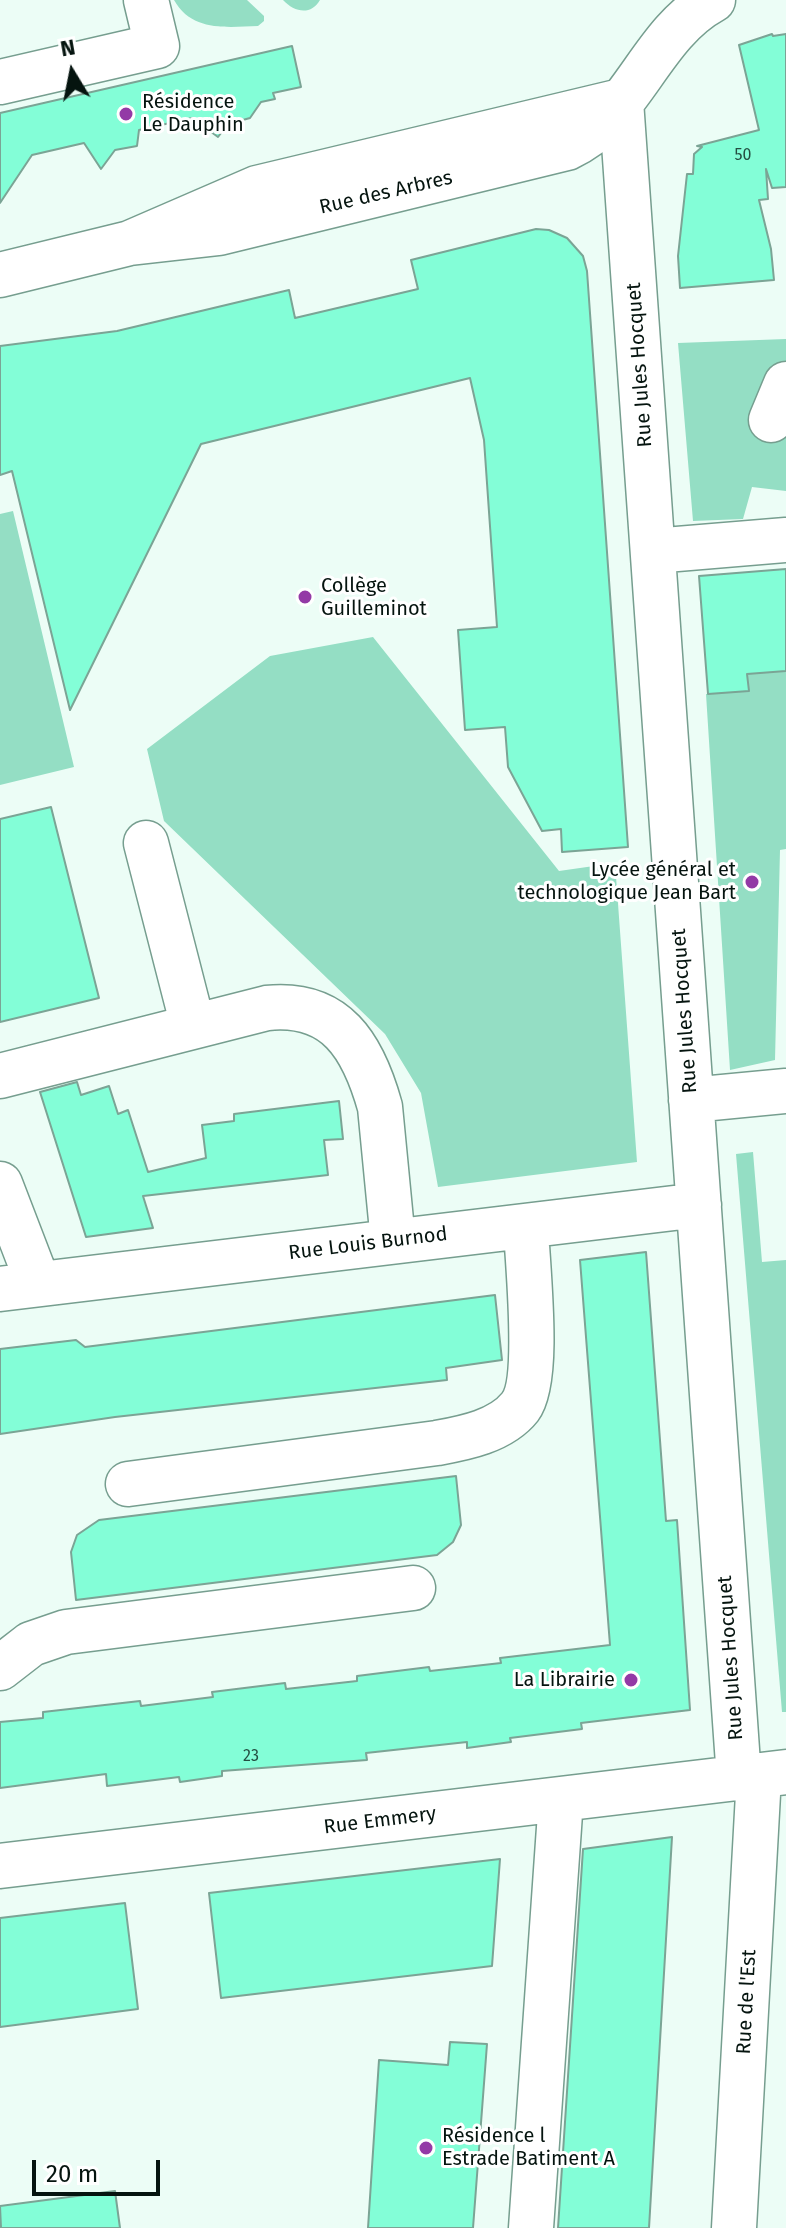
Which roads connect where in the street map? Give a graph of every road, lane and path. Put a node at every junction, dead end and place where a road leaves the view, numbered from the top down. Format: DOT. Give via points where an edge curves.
graph roads {
  1 [pos="146,0"];
  2 [pos="713,0"];
  3 [pos="0,82"];
  4 [pos="621,101"];
  5 [pos="0,275"];
  6 [pos="786,540"];
  7 [pos="653,551"];
  8 [pos="146,843"];
  9 [pos="193,1026"];
  10 [pos="0,1076"];
  11 [pos="786,1091"];
  12 [pos="691,1100"];
  13 [pos="0,1184"];
  14 [pos="699,1205"];
  15 [pos="526,1226"];
  16 [pos="393,1241"];
  17 [pos="19,1286"];
  18 [pos="128,1484"];
  19 [pos="413,1588"];
  20 [pos="0,1668"];
  21 [pos="761,1776"];
  22 [pos="561,1799"];
  23 [pos="0,1866"];
  24 [pos="531,2228"];
  25 [pos="734,2228"];
  1 -- 3 [label="street" via="157,46"];
  2 -- 4 [label="street" via="672,32"];
  4 -- 5 [label="street, Rue des Arbres" via="246,191 130,243"];
  4 -- 7 [label="street, Rue Jules Hocquet"];
  6 -- 7 [label="street"];
  7 -- 12 [label="street, Rue Jules Hocquet"];
  8 -- 9 [label="street"];
  9 -- 10 [label="street"];
  9 -- 16 [label="street" via="288,1006 318,1012 339,1028 368,1067 380,1107"];
  11 -- 12 [label="street"];
  12 -- 14 [label="street, Rue Jules Hocquet"];
  13 -- 17 [label="street, Rue Louis Burnod"];
  14 -- 15 [label="street, Rue Louis Burnod"];
  14 -- 21 [label="street, Rue Jules Hocquet"];
  15 -- 16 [label="street, Rue Louis Burnod"];
  15 -- 18 [label="street" via="532,1374 525,1399 508,1418 476,1434 437,1443"];
  16 -- 17 [label="street, Rue Louis Burnod"];
  19 -- 20 [label="street" via="66,1632 31,1644"];
  21 -- 22 [label="street, Rue Emmery"];
  21 -- 25 [label="street, Rue de l'Est"];
  22 -- 23 [label="street, Rue Emmery"];
  22 -- 24 [label="street"];
}
